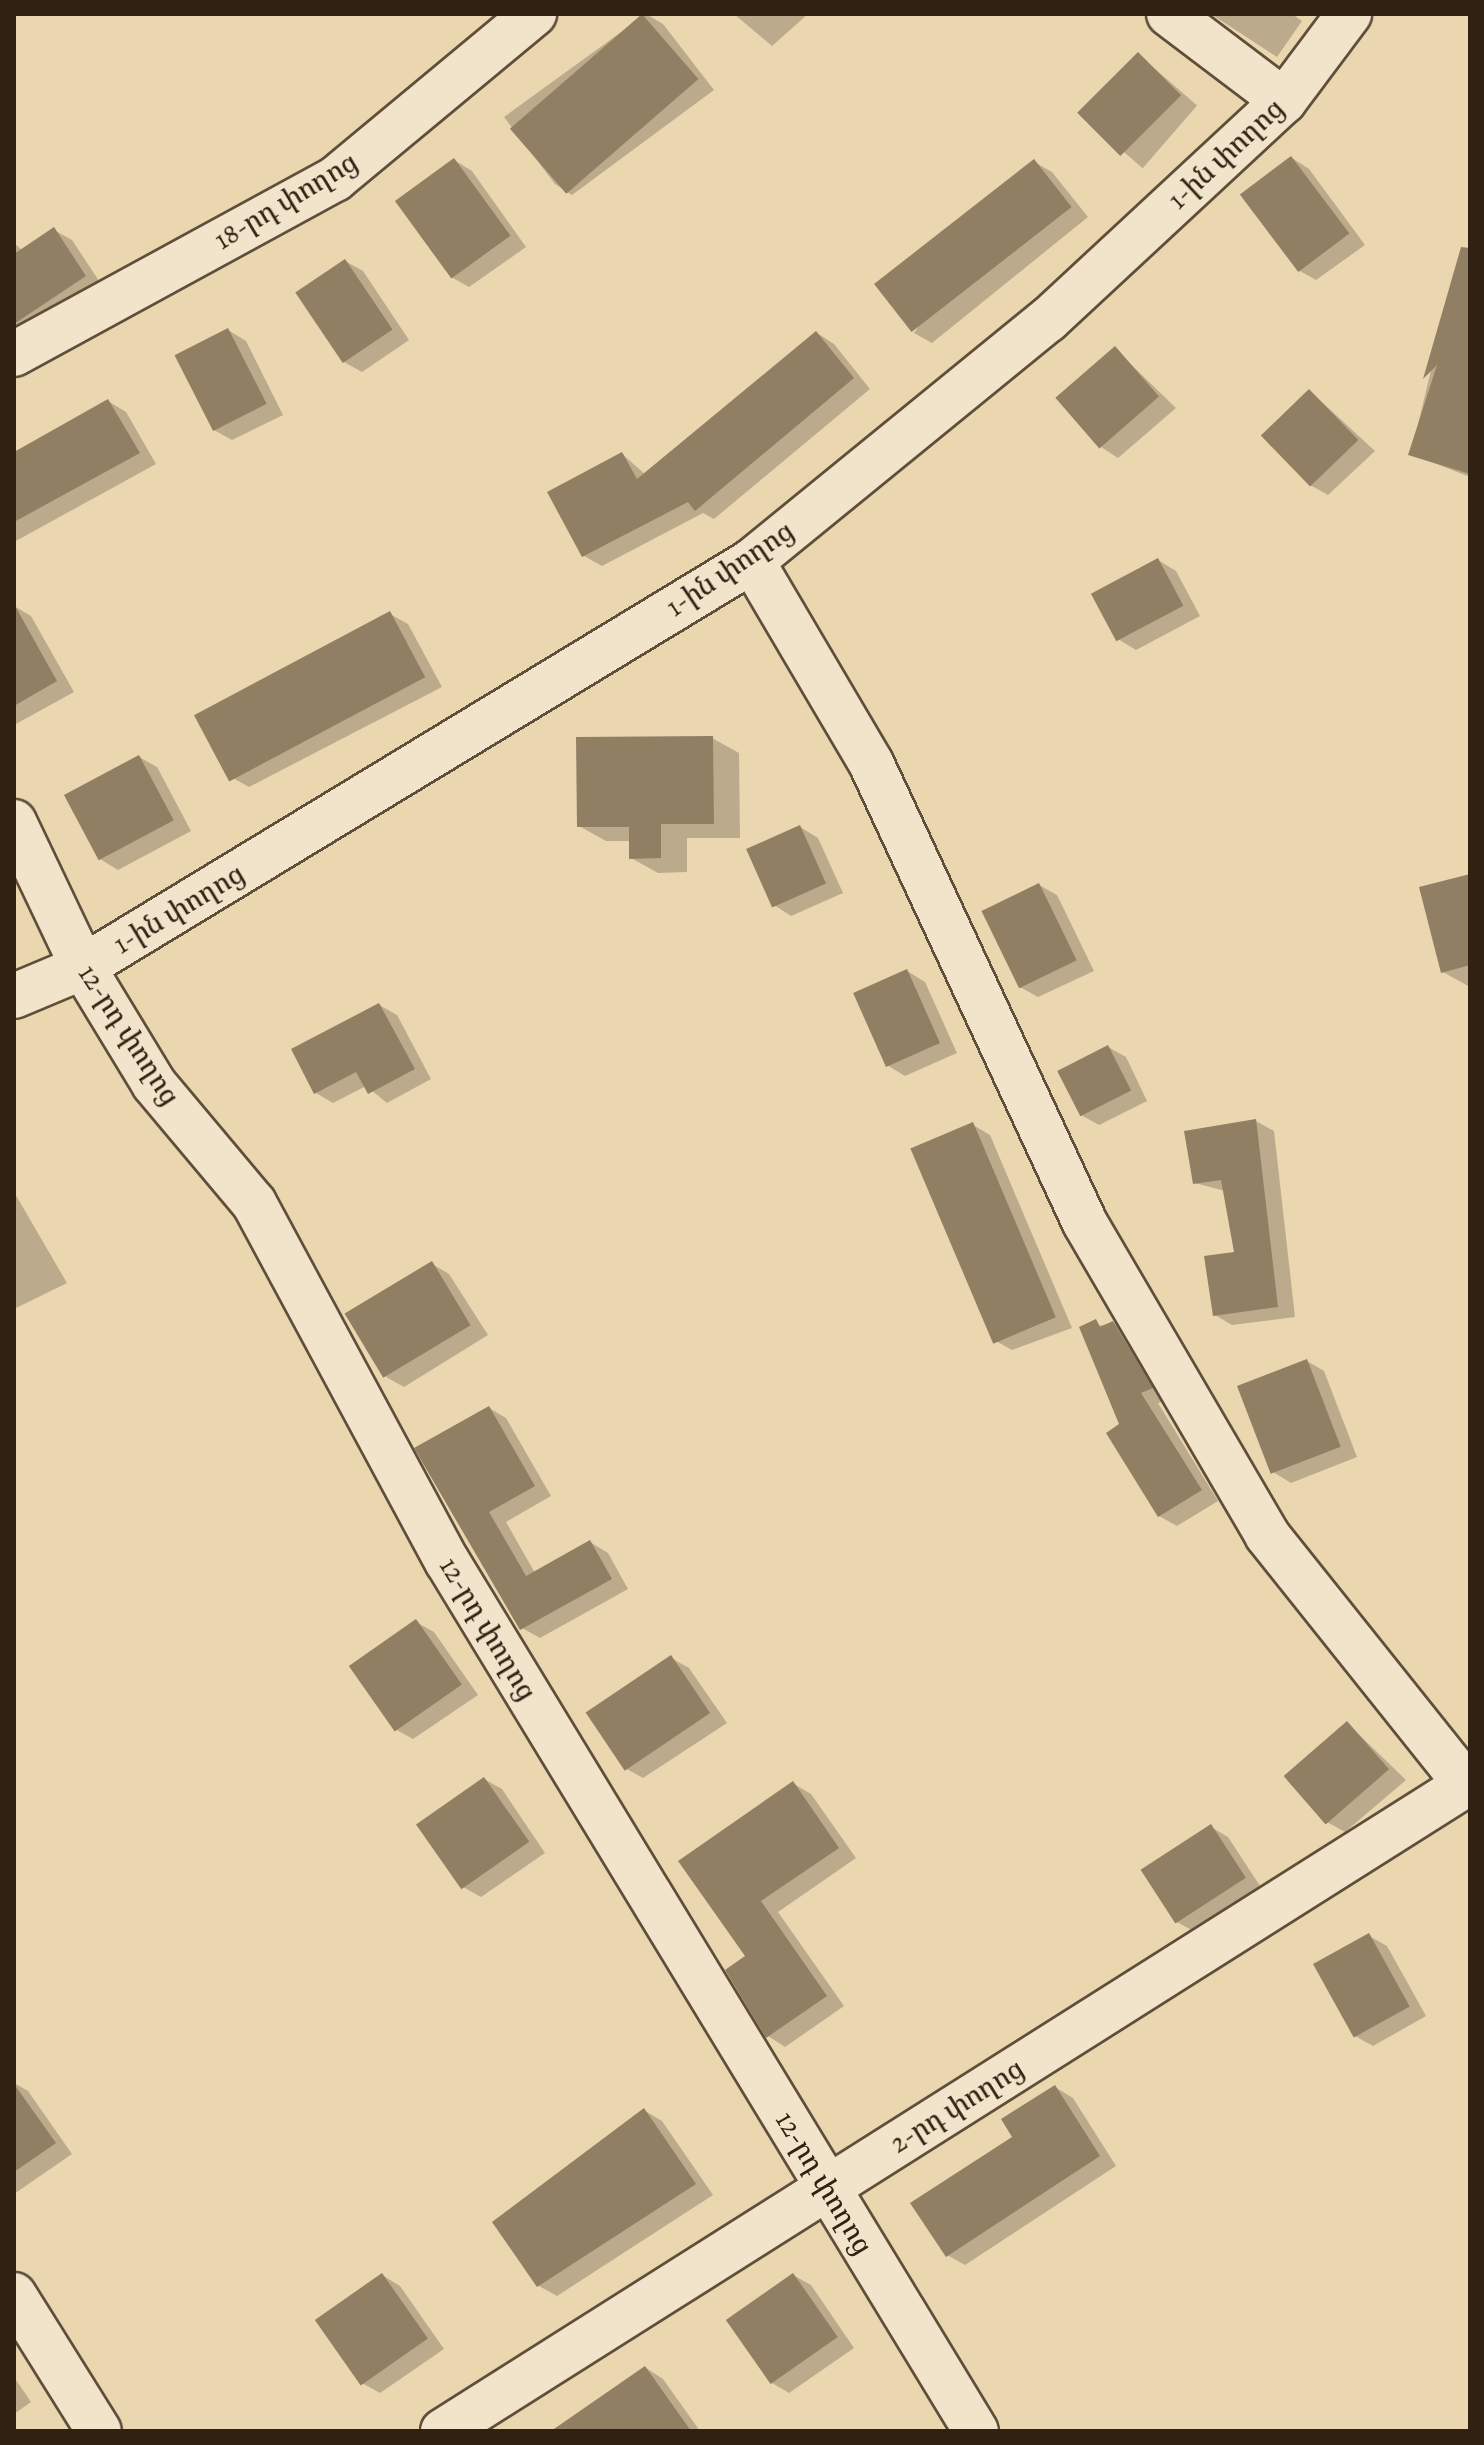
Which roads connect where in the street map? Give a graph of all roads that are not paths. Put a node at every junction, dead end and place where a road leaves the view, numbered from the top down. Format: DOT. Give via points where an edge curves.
graph roads {
  1 [pos="534,14"];
  2 [pos="1169,14"];
  3 [pos="1349,14"];
  4 [pos="1284,101"];
  5 [pos="14,354"];
  6 [pos="752,561"];
  7 [pos="14,822"];
  8 [pos="83,967"];
  9 [pos="14,996"];
  10 [pos="1468,1783"];
  11 [pos="827,2188"];
  12 [pos="14,2295"];
  13 [pos="99,2431"];
  14 [pos="443,2431"];
  15 [pos="976,2431"];
  1 -- 5 [label="street, 18-րդ փողոց" via="335,179"];
  2 -- 4 [label="street"];
  3 -- 4 [label="street, 1-ին փողոց"];
  4 -- 6 [label="street, 1-ին փողոց" via="1048,320"];
  6 -- 8 [label="street, 1-ին փողոց"];
  6 -- 10 [label="street" via="871,763 1085,1223 1267,1535"];
  7 -- 8 [label="street, 12-րդ փողոց"];
  8 -- 9 [label="street, 1-ին փողոց"];
  8 -- 11 [label="street, 12-րդ փողոց" via="154,1084 254,1203 447,1561"];
  10 -- 11 [label="street, 2-րդ փողոց"];
  11 -- 14 [label="street, 2-րդ փողոց"];
  11 -- 15 [label="street, 12-րդ փողոց"];
  12 -- 13 [label="street"];
}
